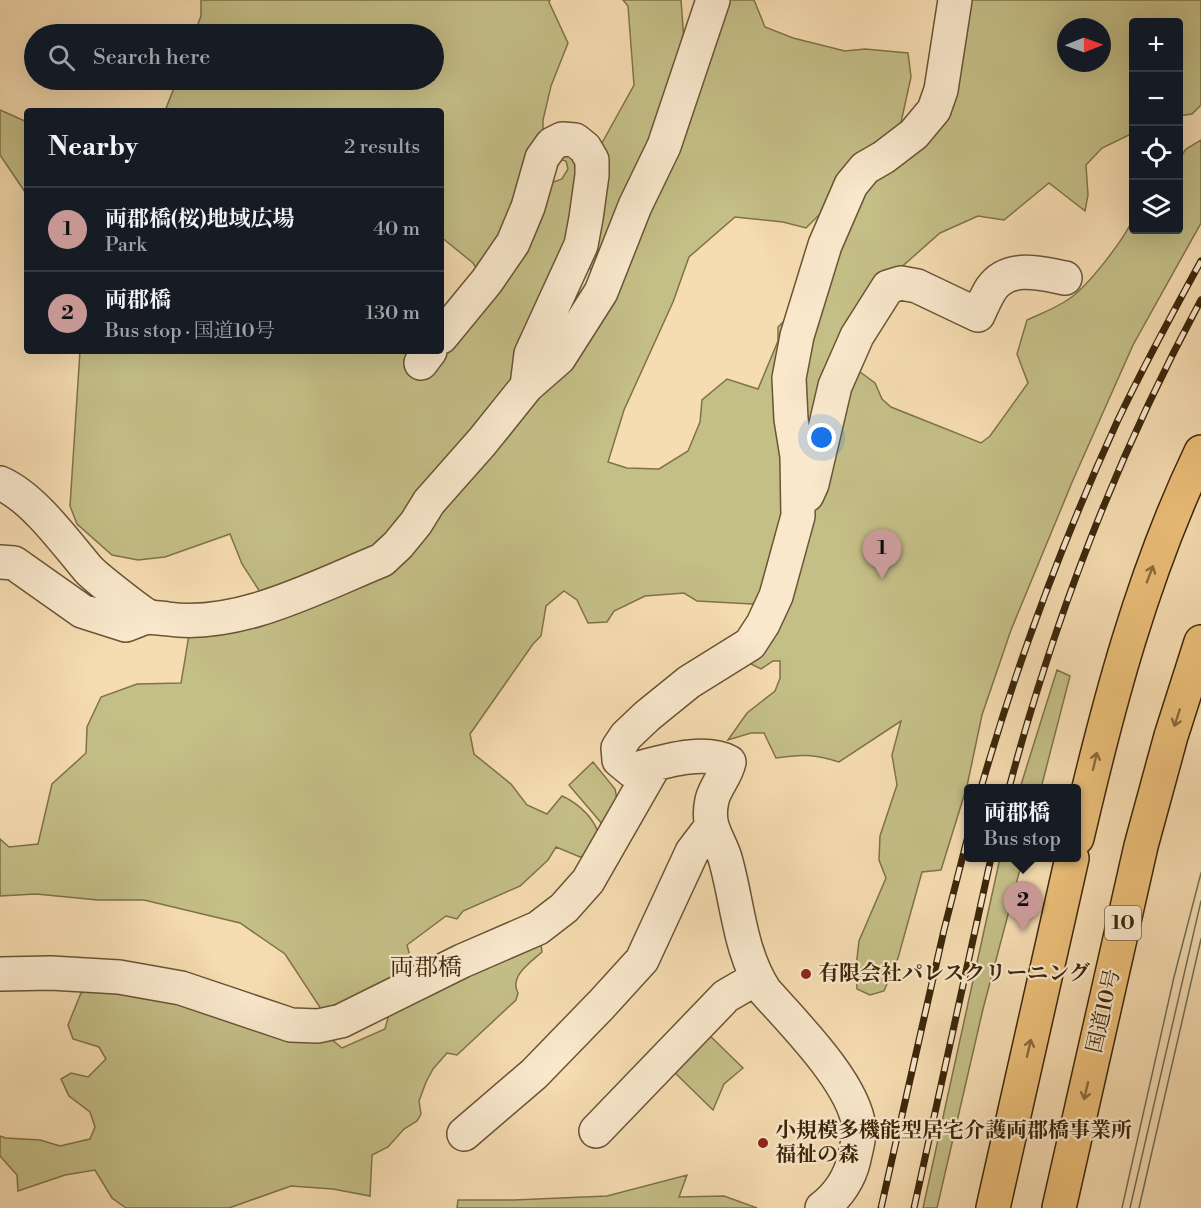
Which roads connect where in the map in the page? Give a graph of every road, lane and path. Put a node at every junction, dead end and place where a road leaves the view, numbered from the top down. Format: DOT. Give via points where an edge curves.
graph roads {
  1 [pos="713,0"];
  2 [pos="955,0"];
  3 [pos="1065,278"];
  4 [pos="444,333"];
  5 [pos="527,386"];
  6 [pos="1201,452"];
  7 [pos="0,483"];
  8 [pos="798,516"];
  9 [pos="0,562"];
  10 [pos="148,616"];
  11 [pos="1201,642"];
  12 [pos="655,764"];
  13 [pos="1081,821"];
  14 [pos="711,827"];
  15 [pos="1071,862"];
  16 [pos="0,974"];
  17 [pos="757,978"];
  18 [pos="597,1131"];
  19 [pos="464,1134"];
  20 [pos="822,1208"];
  21 [pos="993,1208"];
  22 [pos="1059,1208"];
  1 -- 5 [label="street" via="664,146 601,292 560,358"];
  2 -- 8 [label="street" via="941,90 934,110 914,134 865,168 851,185 825,246 796,336 789,378"];
  3 -- 8 [label="street" via="1021,272 1003,277 992,288 978,315 917,286 901,283 888,287 857,336 835,386 812,484"];
  4 -- 5 [label="street" via="513,243 542,158 552,144 574,140 592,159 586,218 577,254 531,354"];
  5 -- 10 [label="street" via="382,560 262,608 228,617 181,621"];
  13 -- 6 [label="highway, one-way" via="1103,725 1142,594"];
  7 -- 10 [label="street" via="31,506 91,573"];
  8 -- 12 [label="street" via="776,596 750,644 689,682 647,716 618,748 619,760 631,770"];
  9 -- 10 [label="street" via="14,563 82,610 126,625"];
  11 -- 22 [label="highway, 国道10号 / 10, one-way" via="1141,846"];
  12 -- 14 [label="street" via="705,755 729,762 712,799"];
  12 -- 16 [label="street" via="588,881 564,908 538,927 341,1021 318,1026 291,1025 181,988 119,977"];
  14 -- 17 [label="street" via="724,857 743,941"];
  14 -- 19 [label="street" via="692,852 642,960 534,1074"];
  21 -- 15 [label="highway, one-way"];
  17 -- 18 [label="street" via="726,996"];
  17 -- 20 [label="street" via="841,1081 859,1127 853,1167 844,1185"];
}
